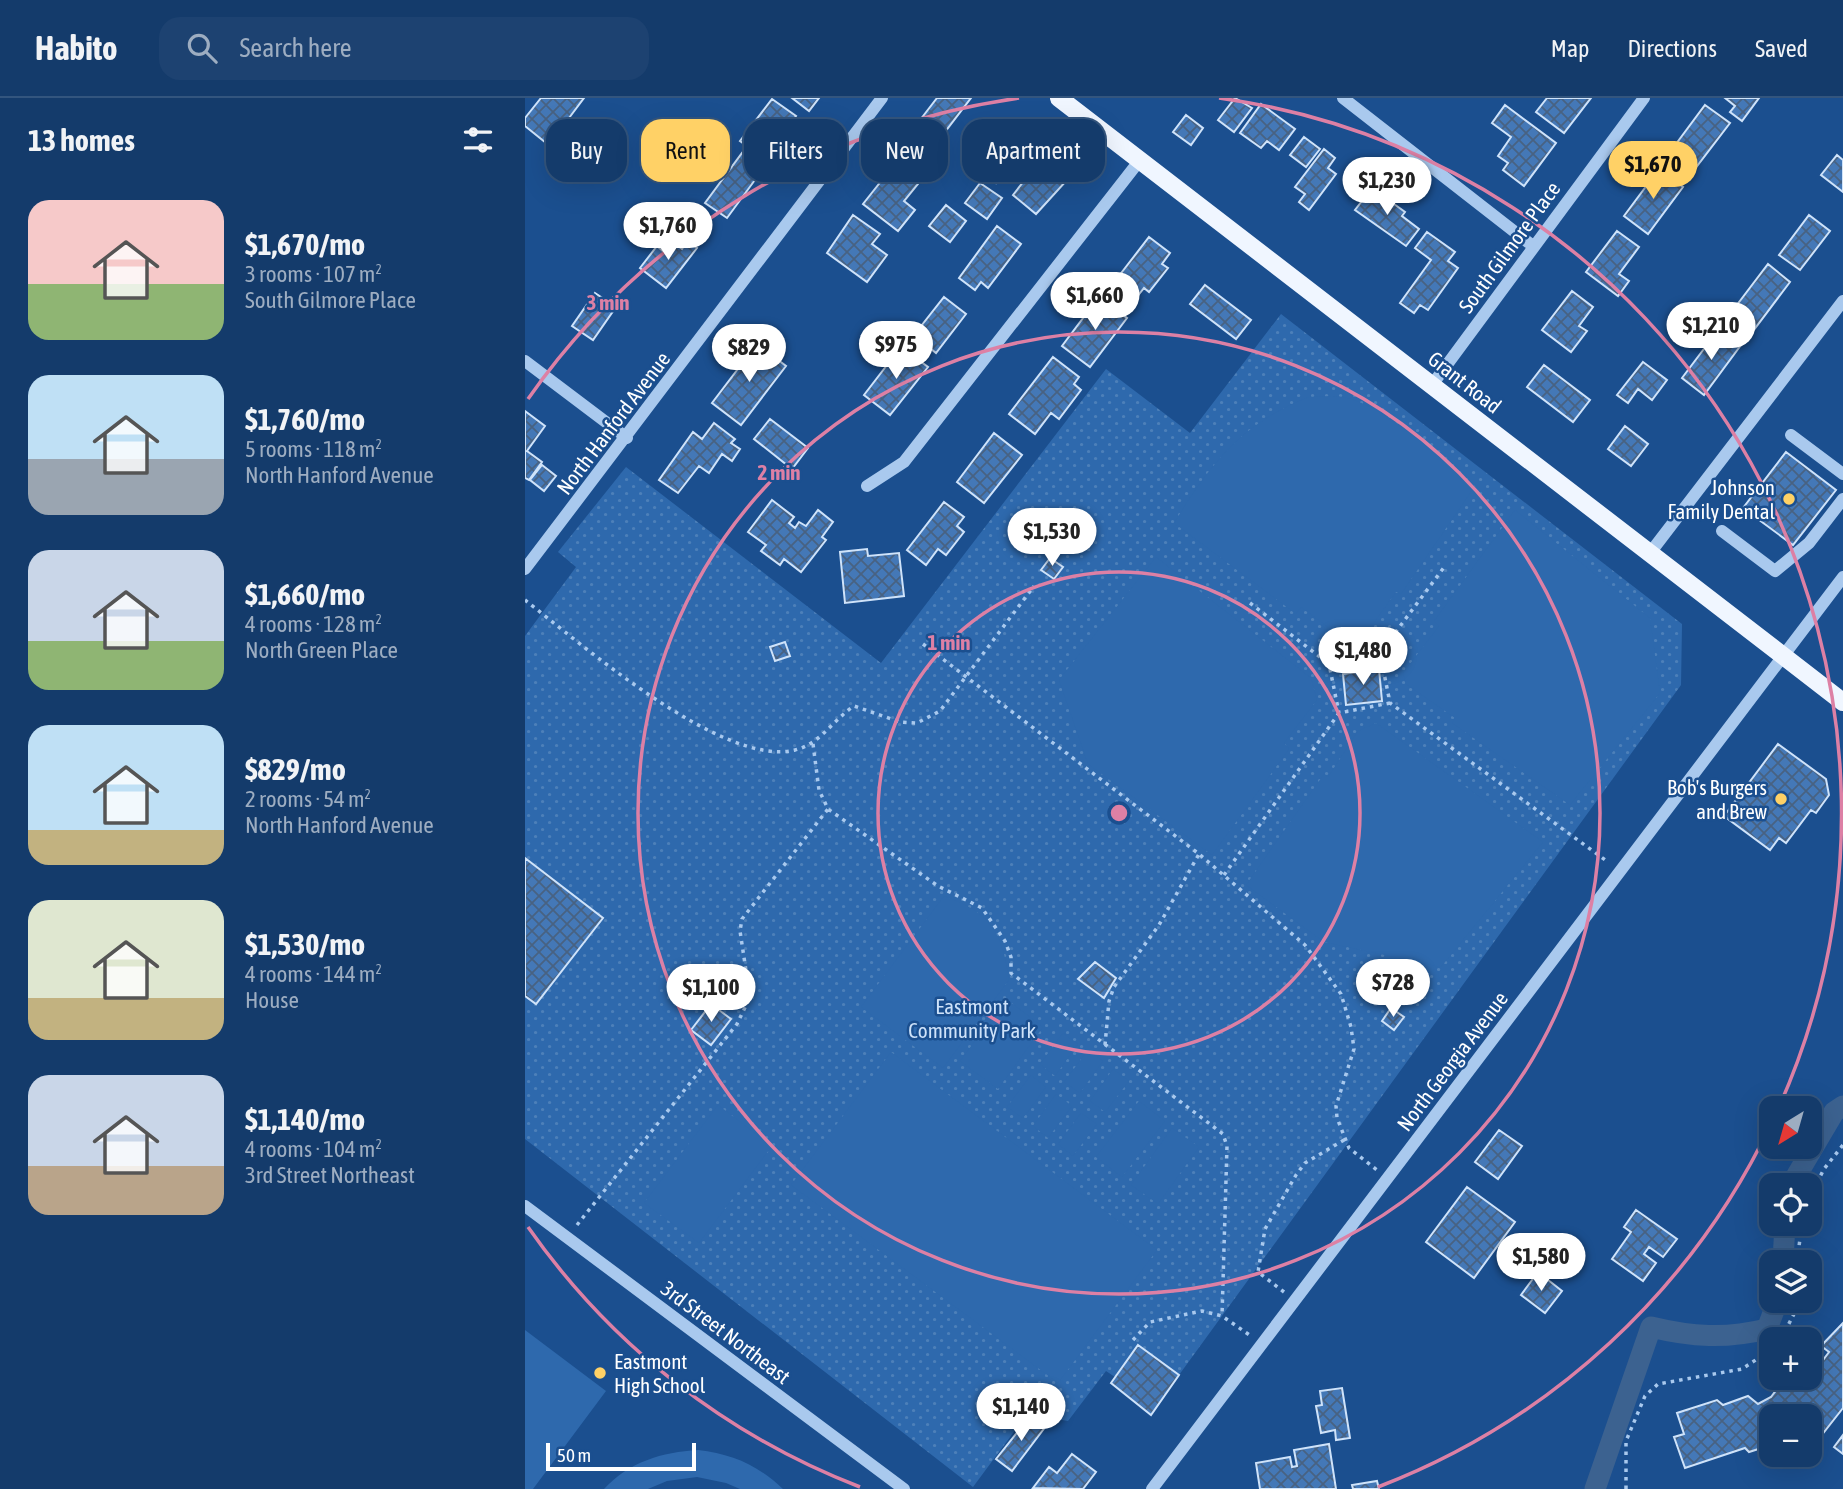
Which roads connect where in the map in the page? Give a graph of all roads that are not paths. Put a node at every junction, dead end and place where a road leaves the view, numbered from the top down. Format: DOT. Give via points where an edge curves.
graph roads {
  1 [pos="882,98"];
  2 [pos="1059,98"];
  3 [pos="1343,98"];
  4 [pos="1644,98"];
  5 [pos="1140,160"];
  6 [pos="1533,246"];
  7 [pos="1843,301"];
  8 [pos="525,361"];
  9 [pos="1432,386"];
  10 [pos="1791,435"];
  11 [pos="627,438"];
  12 [pos="1843,474"];
  13 [pos="867,486"];
  14 [pos="1843,499"];
  15 [pos="1722,531"];
  16 [pos="1650,553"];
  17 [pos="525,569"];
  18 [pos="1843,576"];
  19 [pos="1784,657"];
  20 [pos="1843,702"];
  21 [pos="525,1206"];
  22 [pos="904,1489"];
  23 [pos="1152,1489"];
  1 -- 11 [label="street, North Hanford Avenue"];
  2 -- 5 [label="main road, Grant Road"];
  3 -- 6 [label="street"];
  4 -- 6 [label="street, South Gilmore Place"];
  5 -- 9 [label="main road, Grant Road"];
  5 -- 13 [label="street" via="904,462"];
  6 -- 9 [label="street, South Gilmore Place"];
  7 -- 16 [label="street"];
  8 -- 11 [label="street"];
  9 -- 16 [label="main road, Grant Road"];
  10 -- 12 [label="street"];
  11 -- 17 [label="street, North Hanford Avenue"];
  14 -- 15 [label="street" via="1808,543 1775,571"];
  16 -- 19 [label="main road, Grant Road"];
  18 -- 19 [label="street, North Georgia Avenue"];
  19 -- 20 [label="main road, Grant Road"];
  19 -- 23 [label="street, North Georgia Avenue"];
  21 -- 22 [label="street, 3rd Street Northeast"];
}
